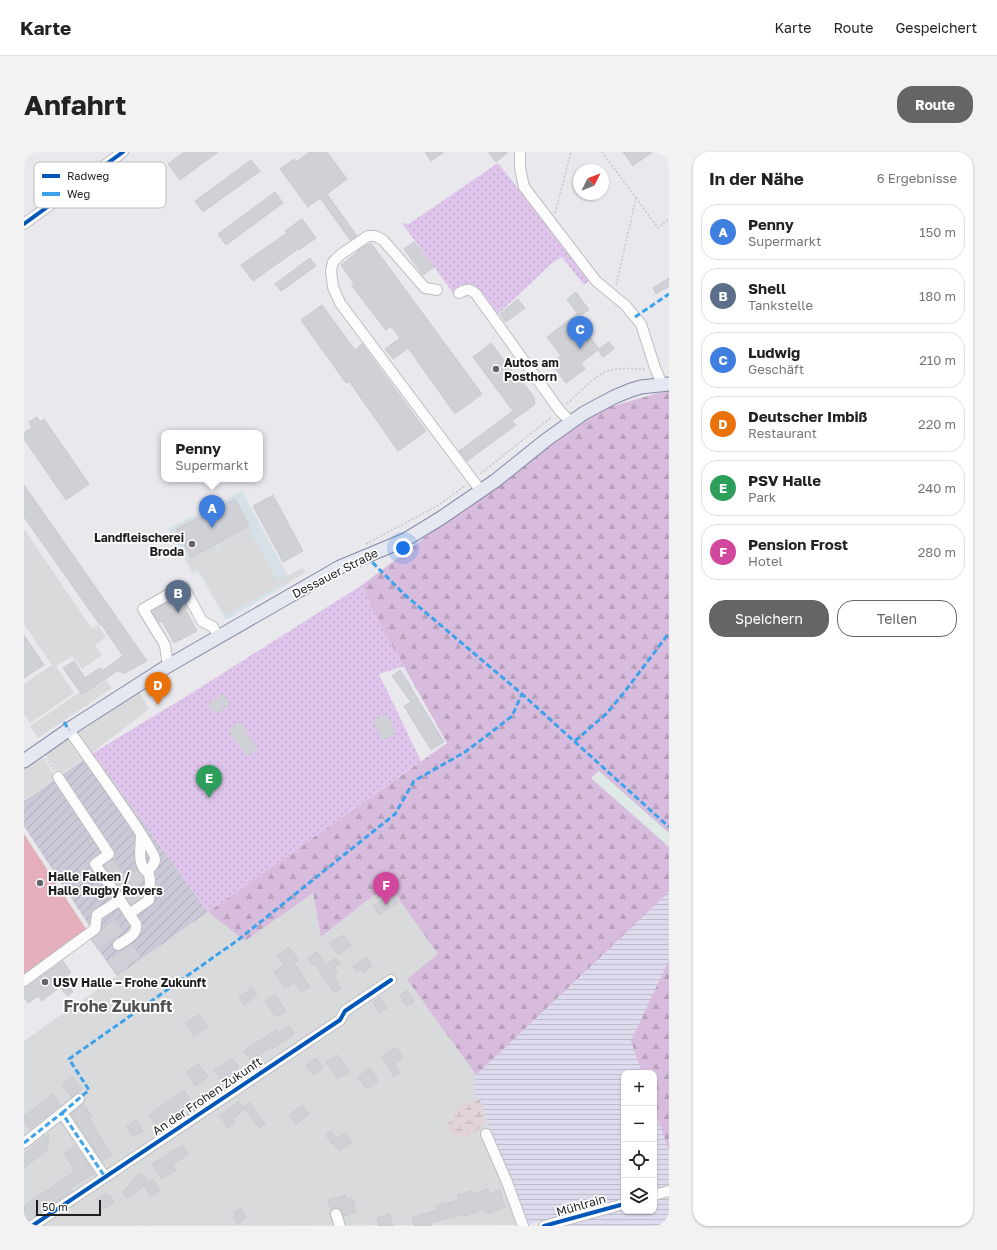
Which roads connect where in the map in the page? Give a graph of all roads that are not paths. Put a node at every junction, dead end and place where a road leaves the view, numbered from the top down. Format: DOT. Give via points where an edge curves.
graph roads {
  1 [pos="123,152"];
  2 [pos="520,152"];
  3 [pos="109,162"];
  4 [pos="46,208"];
  5 [pos="24,224"];
  6 [pos="437,290"];
  7 [pos="459,293"];
  8 [pos="666,384"];
  9 [pos="571,422"];
  10 [pos="481,491"];
  11 [pos="219,637"];
  12 [pos="168,666"];
  13 [pos="69,730"];
  14 [pos="24,761"];
  15 [pos="58,777"];
  16 [pos="117,894"];
  17 [pos="129,914"];
  18 [pos="118,945"];
  19 [pos="391,980"];
  20 [pos="24,981"];
  21 [pos="79,1100"];
  22 [pos="62,1113"];
  23 [pos="486,1134"];
  24 [pos="24,1144"];
  25 [pos="105,1176"];
  26 [pos="669,1191"];
  27 [pos="657,1194"];
  28 [pos="621,1205"];
  29 [pos="336,1214"];
  30 [pos="32,1226"];
  31 [pos="340,1226"];
  32 [pos="523,1226"];
  33 [pos="544,1226"];
  1 -- 3 [label="street"];
  2 -- 8 [label="street" via="524,188 596,281 625,305 641,324 655,368"];
  4 -- 5 [label="street"];
  6 -- 10 [label="street" via="425,288 383,240 375,236 368,236 340,255 333,262 330,271 340,303"];
  7 -- 9 [label="street" via="468,289 476,294 560,411"];
  8 -- 9 [label="main road, Dessauer Straße" via="631,390"];
  9 -- 10 [label="main road, Dessauer Straße"];
  10 -- 11 [label="main road, Dessauer Straße" via="405,540 340,567"];
  11 -- 12 [label="main road, Dessauer Straße"];
  11 -- 12 [label="street" via="213,626 202,621 183,586 143,609 165,645"];
  12 -- 13 [label="main road, Dessauer Straße"];
  13 -- 14 [label="main road, Dessauer Straße"];
  13 -- 17 [label="street" via="154,854 154,864 148,870 149,900"];
  15 -- 16 [label="street" via="109,854 95,864"];
  16 -- 17 [label="street"];
  16 -- 20 [label="street" via="97,915 95,929"];
  17 -- 18 [label="street" via="137,930"];
  19 -- 25 [label="street, An der Frohen Zukunft" via="346,1010 340,1020"];
  21 -- 22 [label="street"];
  22 -- 24 [label="street"];
  22 -- 25 [label="street"];
  23 -- 32 [label="street"];
  25 -- 30 [label="street, An der Frohen Zukunft"];
  26 -- 27 [label="street"];
  28 -- 33 [label="street, Mühlrain"];
  29 -- 31 [label="street"];
}
